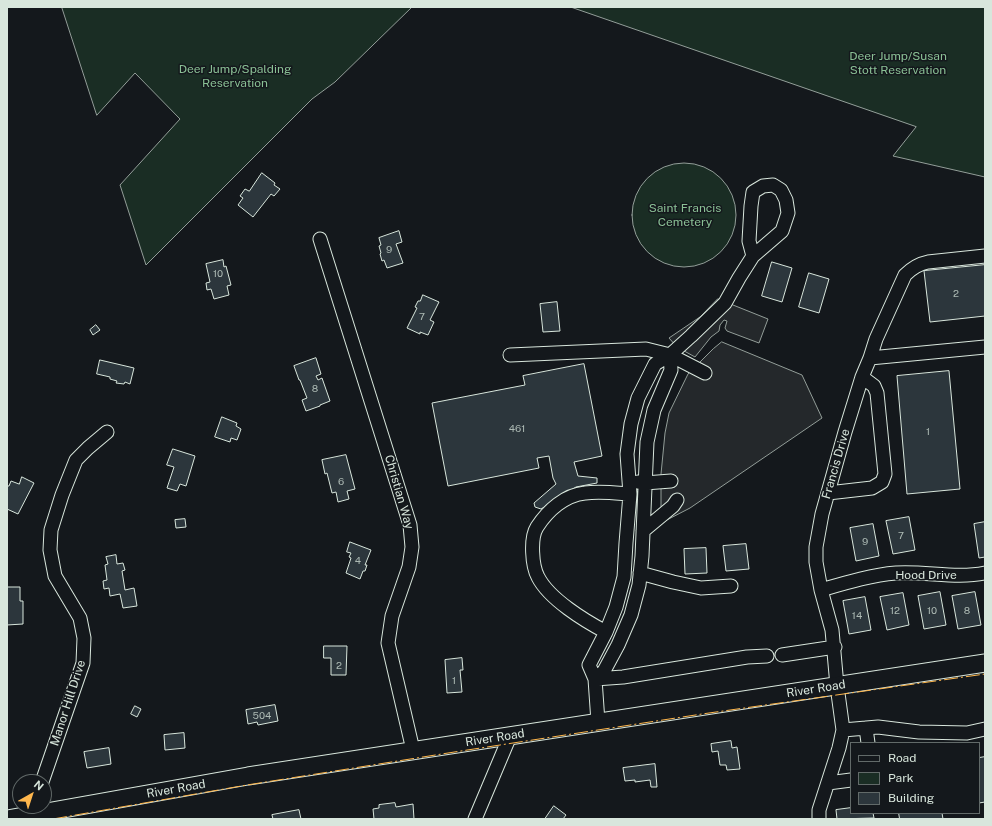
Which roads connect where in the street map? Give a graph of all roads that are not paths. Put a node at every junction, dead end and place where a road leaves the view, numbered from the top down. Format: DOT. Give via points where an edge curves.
graph roads {
  1 [pos="320,238"];
  2 [pos="753,256"];
  3 [pos="985,256"];
  4 [pos="985,346"];
  5 [pos="510,355"];
  6 [pos="670,355"];
  7 [pos="870,358"];
  8 [pos="706,373"];
  9 [pos="862,377"];
  10 [pos="107,432"];
  11 [pos="630,481"];
  12 [pos="671,481"];
  13 [pos="645,483"];
  14 [pos="828,493"];
  15 [pos="630,494"];
  16 [pos="676,500"];
  17 [pos="643,531"];
  18 [pos="640,573"];
  19 [pos="985,573"];
  20 [pos="731,586"];
  21 [pos="821,590"];
  22 [pos="606,632"];
  23 [pos="834,647"];
  24 [pos="782,655"];
  25 [pos="767,656"];
  26 [pos="985,663"];
  27 [pos="595,679"];
  28 [pos="837,686"];
  29 [pos="598,722"];
  30 [pos="866,728"];
  31 [pos="985,729"];
  32 [pos="843,730"];
  33 [pos="510,736"];
  34 [pos="868,742"];
  35 [pos="413,750"];
  36 [pos="45,774"];
  37 [pos="850,780"];
  38 [pos="828,783"];
  39 [pos="52,807"];
  40 [pos="21,814"];
  41 [pos="7,819"];
  42 [pos="475,819"];
  43 [pos="819,819"];
  1 -- 35 [label="street, Christian Way" via="410,525 412,547 409,567 392,616 388,643"];
  2 -- 2 [label="street" via="782,231 786,221 786,200 781,190 773,185 763,186 753,192 749,241"];
  2 -- 6 [label="street" via="725,303"];
  3 -- 7 [label="street, Francis Drive" via="928,262 912,268 905,275 876,338"];
  4 -- 7 [label="street"];
  5 -- 6 [label="street" via="646,349"];
  6 -- 8 [label="street"];
  6 -- 11 [label="street" via="655,364 638,398 627,454"];
  6 -- 13 [label="street" via="671,370 654,410 648,442"];
  7 -- 9 [label="street, Francis Drive"];
  9 -- 14 [label="street, Francis Drive"];
  9 -- 14 [label="street" via="874,386 877,393 885,474 882,482 872,488"];
  10 -- 36 [label="street, Manor Hill Drive" via="76,460 51,530 50,550 55,576 80,618 84,645 83,663"];
  11 -- 13 [label="street"];
  11 -- 15 [label="street"];
  12 -- 13 [label="street"];
  13 -- 17 [label="street"];
  14 -- 21 [label="street, Francis Drive" via="816,547"];
  15 -- 22 [label="street" via="624,578"];
  15 -- 22 [label="street" via="585,493 570,497 556,505 536,528 533,565 538,579 554,597 584,620"];
  16 -- 17 [label="street" via="673,506"];
  17 -- 18 [label="street"];
  18 -- 20 [label="street" via="701,588"];
  18 -- 27 [label="street" via="631,615 618,646 604,671"];
  19 -- 21 [label="street, Hood Drive" via="896,573 856,580"];
  21 -- 23 [label="street, Francis Drive"];
  22 -- 27 [label="street" via="589,665"];
  23 -- 24 [label="street"];
  23 -- 28 [label="street, Francis Drive"];
  25 -- 27 [label="street"];
  26 -- 28 [label="main road, River Road"];
  27 -- 29 [label="street"];
  28 -- 29 [label="main road, River Road"];
  28 -- 32 [label="street, Francis Drive"];
  29 -- 33 [label="main road, River Road"];
  30 -- 31 [label="street" via="967,733"];
  30 -- 32 [label="street"];
  30 -- 34 [label="street"];
  32 -- 38 [label="street"];
  33 -- 35 [label="main road, River Road"];
  33 -- 42 [label="street"];
  35 -- 39 [label="main road, River Road"];
  37 -- 38 [label="street"];
  38 -- 43 [label="street" via="819,810"];
  40 -- 41 [label="main road, River Road"];
}
